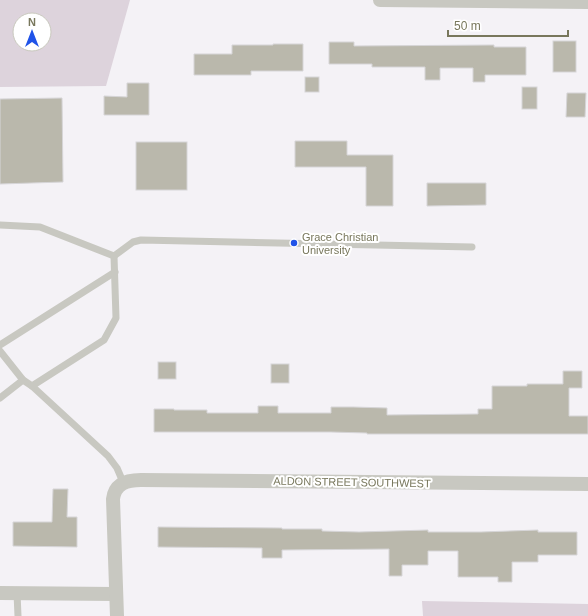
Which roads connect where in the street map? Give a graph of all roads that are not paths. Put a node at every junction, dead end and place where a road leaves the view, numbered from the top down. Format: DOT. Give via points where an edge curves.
graph roads {
  1 [pos="380,0"];
  2 [pos="588,2"];
  3 [pos="0,226"];
  4 [pos="472,246"];
  5 [pos="114,256"];
  6 [pos="115,272"];
  7 [pos="0,345"];
  8 [pos="0,351"];
  9 [pos="23,380"];
  10 [pos="32,386"];
  11 [pos="0,398"];
  12 [pos="121,484"];
  13 [pos="588,484"];
  14 [pos="0,593"];
  15 [pos="17,593"];
  16 [pos="115,594"];
  17 [pos="18,616"];
  18 [pos="117,616"];
  1 -- 2 [label="street"];
  3 -- 5 [label="lane" via="40,227"];
  4 -- 5 [label="lane" via="141,240 132,242"];
  5 -- 6 [label="lane"];
  6 -- 7 [label="lane"];
  6 -- 10 [label="lane" via="116,318 104,340"];
  8 -- 9 [label="lane"];
  9 -- 10 [label="lane"];
  9 -- 11 [label="lane"];
  10 -- 12 [label="lane" via="108,456 116,468"];
  12 -- 13 [label="street, ALDON STREET SOUTHWEST" via="141,480"];
  12 -- 16 [label="street" via="114,495 113,504"];
  14 -- 15 [label="street"];
  15 -- 16 [label="street"];
  15 -- 17 [label="lane"];
  16 -- 18 [label="street"];
}
